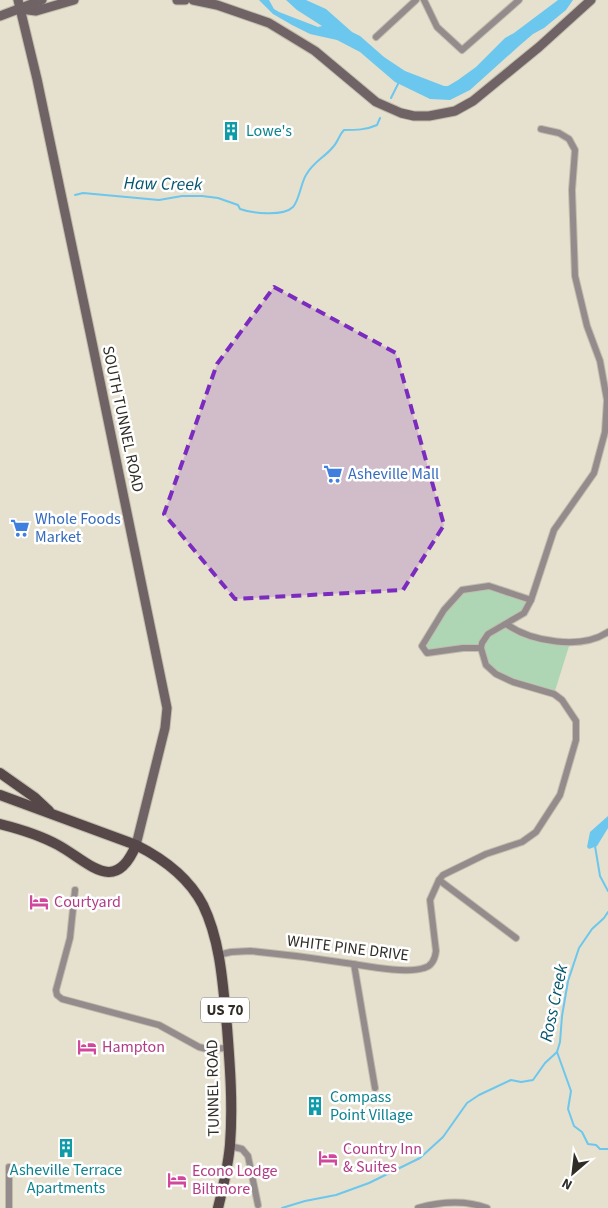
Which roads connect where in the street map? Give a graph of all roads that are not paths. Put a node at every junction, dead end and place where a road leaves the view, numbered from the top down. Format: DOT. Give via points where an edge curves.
graph roads {
  1 [pos="42,0"];
  2 [pos="74,0"];
  3 [pos="177,0"];
  4 [pos="185,0"];
  5 [pos="194,0"];
  6 [pos="416,0"];
  7 [pos="424,0"];
  8 [pos="519,0"];
  9 [pos="592,0"];
  10 [pos="19,4"];
  11 [pos="0,16"];
  12 [pos="376,37"];
  13 [pos="541,129"];
  14 [pos="607,405"];
  15 [pos="532,600"];
  16 [pos="506,624"];
  17 [pos="608,632"];
  18 [pos="481,648"];
  19 [pos="0,773"];
  20 [pos="0,795"];
  21 [pos="53,815"];
  22 [pos="0,824"];
  23 [pos="136,844"];
  24 [pos="440,880"];
  25 [pos="75,890"];
  26 [pos="516,938"];
  27 [pos="218,955"];
  28 [pos="354,964"];
  29 [pos="228,1048"];
  30 [pos="375,1088"];
  31 [pos="230,1146"];
  32 [pos="9,1167"];
  33 [pos="258,1205"];
  34 [pos="9,1208"];
  35 [pos="218,1208"];
  36 [pos="418,1208"];
  37 [pos="487,1208"];
  1 -- 10 [label="main road"];
  2 -- 10 [label="main road" via="36,11"];
  3 -- 4 [label="main road"];
  5 -- 9 [label="main road" via="269,23 315,51 376,102 414,116 429,116 455,111 473,101"];
  6 -- 12 [label="street"];
  7 -- 8 [label="street" via="437,27 462,50"];
  10 -- 11 [label="main road"];
  10 -- 23 [label="main road, SOUTH TUNNEL ROAD" via="167,708 166,728"];
  13 -- 14 [label="street" via="569,139 575,150 572,190 575,276 587,326 600,361"];
  14 -- 15 [label="street" via="605,432 594,473 554,530"];
  15 -- 16 [label="street" via="524,613"];
  15 -- 18 [label="street" via="489,586 462,590 444,610 422,646 427,653"];
  16 -- 17 [label="street" via="532,636 570,643 594,640"];
  16 -- 18 [label="street" via="488,634"];
  18 -- 24 [label="street" via="486,665 496,674 554,694 562,700 576,720 576,740 560,795 536,832 522,842 486,854 444,875"];
  19 -- 21 [label="main road"];
  20 -- 21 [label="main road, TUNNEL ROAD / US 70"];
  21 -- 23 [label="main road, TUNNEL ROAD / US 70"];
  22 -- 23 [label="main road" via="49,841 100,872 120,869"];
  23 -- 27 [label="main road, TUNNEL ROAD / US 70" via="161,859 190,886 203,906"];
  24 -- 26 [label="street"];
  24 -- 28 [label="street, WHITE PINE DRIVE" via="430,900 436,951 431,964 414,971"];
  25 -- 29 [label="street" via="70,938 57,995 159,1025 200,1047"];
  27 -- 28 [label="street, WHITE PINE DRIVE" via="250,951"];
  27 -- 29 [label="main road, TUNNEL ROAD / US 70"];
  28 -- 30 [label="street"];
  29 -- 31 [label="main road, TUNNEL ROAD / US 70" via="232,1098"];
  31 -- 33 [label="street" via="248,1156"];
  31 -- 35 [label="main road, TUNNEL ROAD / US 70"];
  32 -- 34 [label="street"];
  36 -- 37 [label="street" via="458,1203"];
}
